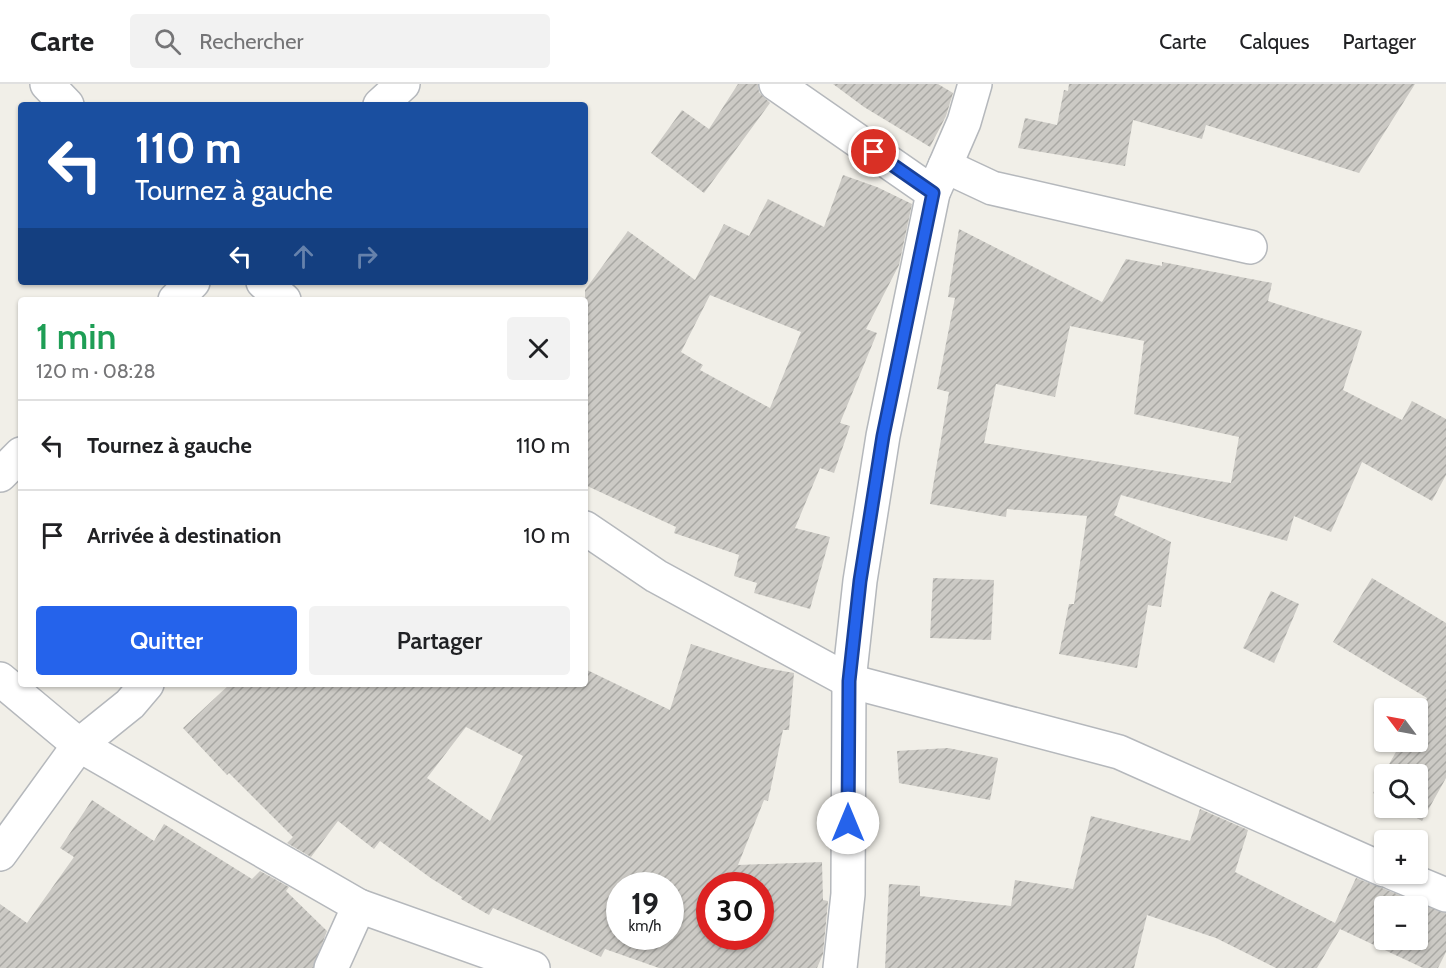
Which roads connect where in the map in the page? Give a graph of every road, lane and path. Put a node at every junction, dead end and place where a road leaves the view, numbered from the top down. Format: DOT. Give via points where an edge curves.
graph roads {
  1 [pos="47,84"];
  2 [pos="403,84"];
  3 [pos="776,84"];
  4 [pos="975,84"];
  5 [pos="64,102"];
  6 [pos="383,102"];
  7 [pos="939,179"];
  8 [pos="1250,248"];
  9 [pos="190,285"];
  10 [pos="266,285"];
  11 [pos="178,297"];
  12 [pos="280,297"];
  13 [pos="18,457"];
  14 [pos="0,475"];
  15 [pos="588,530"];
  16 [pos="0,679"];
  17 [pos="849,681"];
  18 [pos="144,687"];
  19 [pos="79,745"];
  20 [pos="0,854"];
  21 [pos="1374,866"];
  22 [pos="1420,884"];
  23 [pos="1446,895"];
  24 [pos="359,906"];
  25 [pos="331,968"];
  26 [pos="532,968"];
  27 [pos="840,968"];
  1 -- 5 [label="street"];
  2 -- 6 [label="street"];
  3 -- 7 [label="street"];
  4 -- 7 [label="street" via="964,122"];
  7 -- 8 [label="street"];
  7 -- 17 [label="street" via="883,436"];
  9 -- 11 [label="street"];
  10 -- 12 [label="street"];
  13 -- 14 [label="street"];
  15 -- 17 [label="street" via="657,576"];
  16 -- 19 [label="street"];
  17 -- 21 [label="street" via="1119,752"];
  17 -- 27 [label="street" via="848,894"];
  18 -- 19 [label="street" via="130,704"];
  19 -- 20 [label="street"];
  19 -- 24 [label="street"];
  22 -- 23 [label="street"];
  24 -- 25 [label="street"];
  24 -- 26 [label="street"];
}
